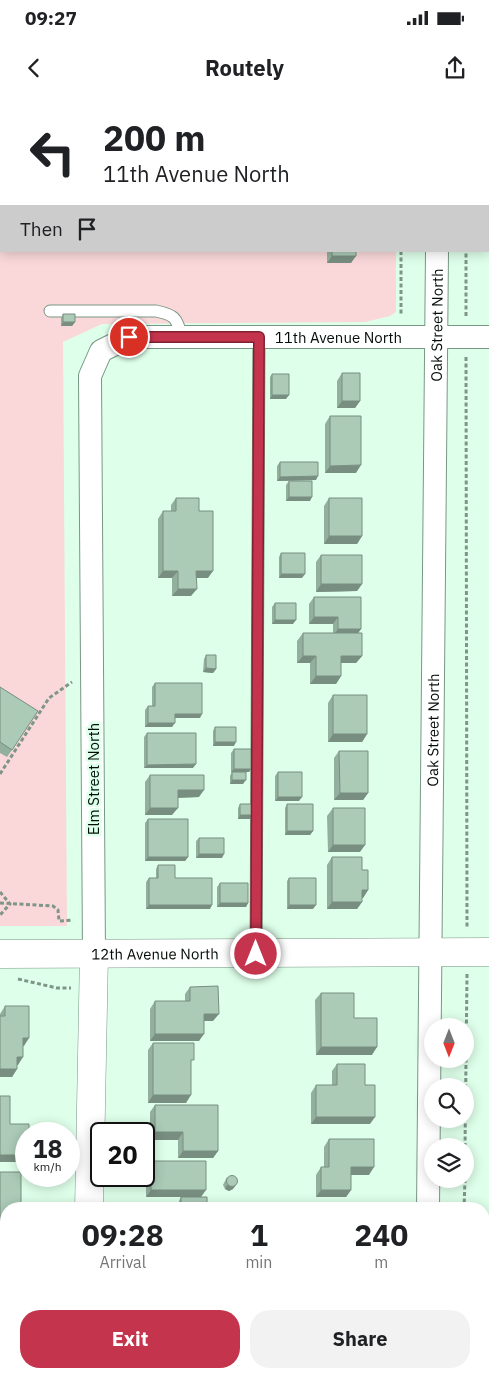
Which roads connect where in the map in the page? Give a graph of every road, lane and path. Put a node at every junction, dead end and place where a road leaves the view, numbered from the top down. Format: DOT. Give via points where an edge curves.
graph roads {
  1 [pos="401,252"];
  2 [pos="437,252"];
  3 [pos="466,252"];
  4 [pos="50,311"];
  5 [pos="182,337"];
  6 [pos="259,337"];
  7 [pos="401,337"];
  8 [pos="436,337"];
  9 [pos="466,337"];
  10 [pos="489,337"];
  11 [pos="101,351"];
  12 [pos="74,680"];
  13 [pos="0,774"];
  14 [pos="0,892"];
  15 [pos="0,903"];
  16 [pos="10,904"];
  17 [pos="0,914"];
  18 [pos="94,920"];
  19 [pos="478,952"];
  20 [pos="431,953"];
  21 [pos="0,954"];
  22 [pos="94,954"];
  23 [pos="256,954"];
  24 [pos="13,978"];
  25 [pos="92,989"];
  26 [pos="466,1138"];
  27 [pos="465,1188"];
  28 [pos="88,1202"];
  29 [pos="428,1202"];
  30 [pos="464,1202"];
  1 -- 7 [label="path"];
  2 -- 8 [label="street, Oak Street North"];
  3 -- 9 [label="path"];
  4 -- 5 [label="lane" via="156,311 177,320"];
  5 -- 6 [label="street, 11th Avenue North"];
  5 -- 11 [label="street, 11th Avenue North" via="129,337"];
  6 -- 7 [label="street, 11th Avenue North"];
  6 -- 23 [label="lane"];
  7 -- 8 [label="street, 11th Avenue North"];
  8 -- 9 [label="street, 11th Avenue North"];
  8 -- 20 [label="street, Oak Street North"];
  9 -- 10 [label="street, 11th Avenue North"];
  9 -- 19 [label="path"];
  11 -- 18 [label="street, Elm Street North" via="90,376"];
  12 -- 13 [label="path" via="49,698"];
  14 -- 16 [label="path"];
  15 -- 16 [label="path"];
  16 -- 17 [label="path"];
  16 -- 18 [label="path" via="53,906 58,910 60,920"];
  18 -- 22 [label="street, Elm Street North"];
  19 -- 20 [label="main road, 12th Avenue North"];
  19 -- 26 [label="path"];
  20 -- 23 [label="main road, 12th Avenue North"];
  20 -- 29 [label="street, Oak Street North"];
  21 -- 22 [label="main road, 12th Avenue North"];
  22 -- 23 [label="main road, 12th Avenue North"];
  22 -- 25 [label="main road, Elm Street North"];
  24 -- 25 [label="path" via="57,988"];
  25 -- 28 [label="main road, Elm Street North"];
  27 -- 30 [label="path"];
}
